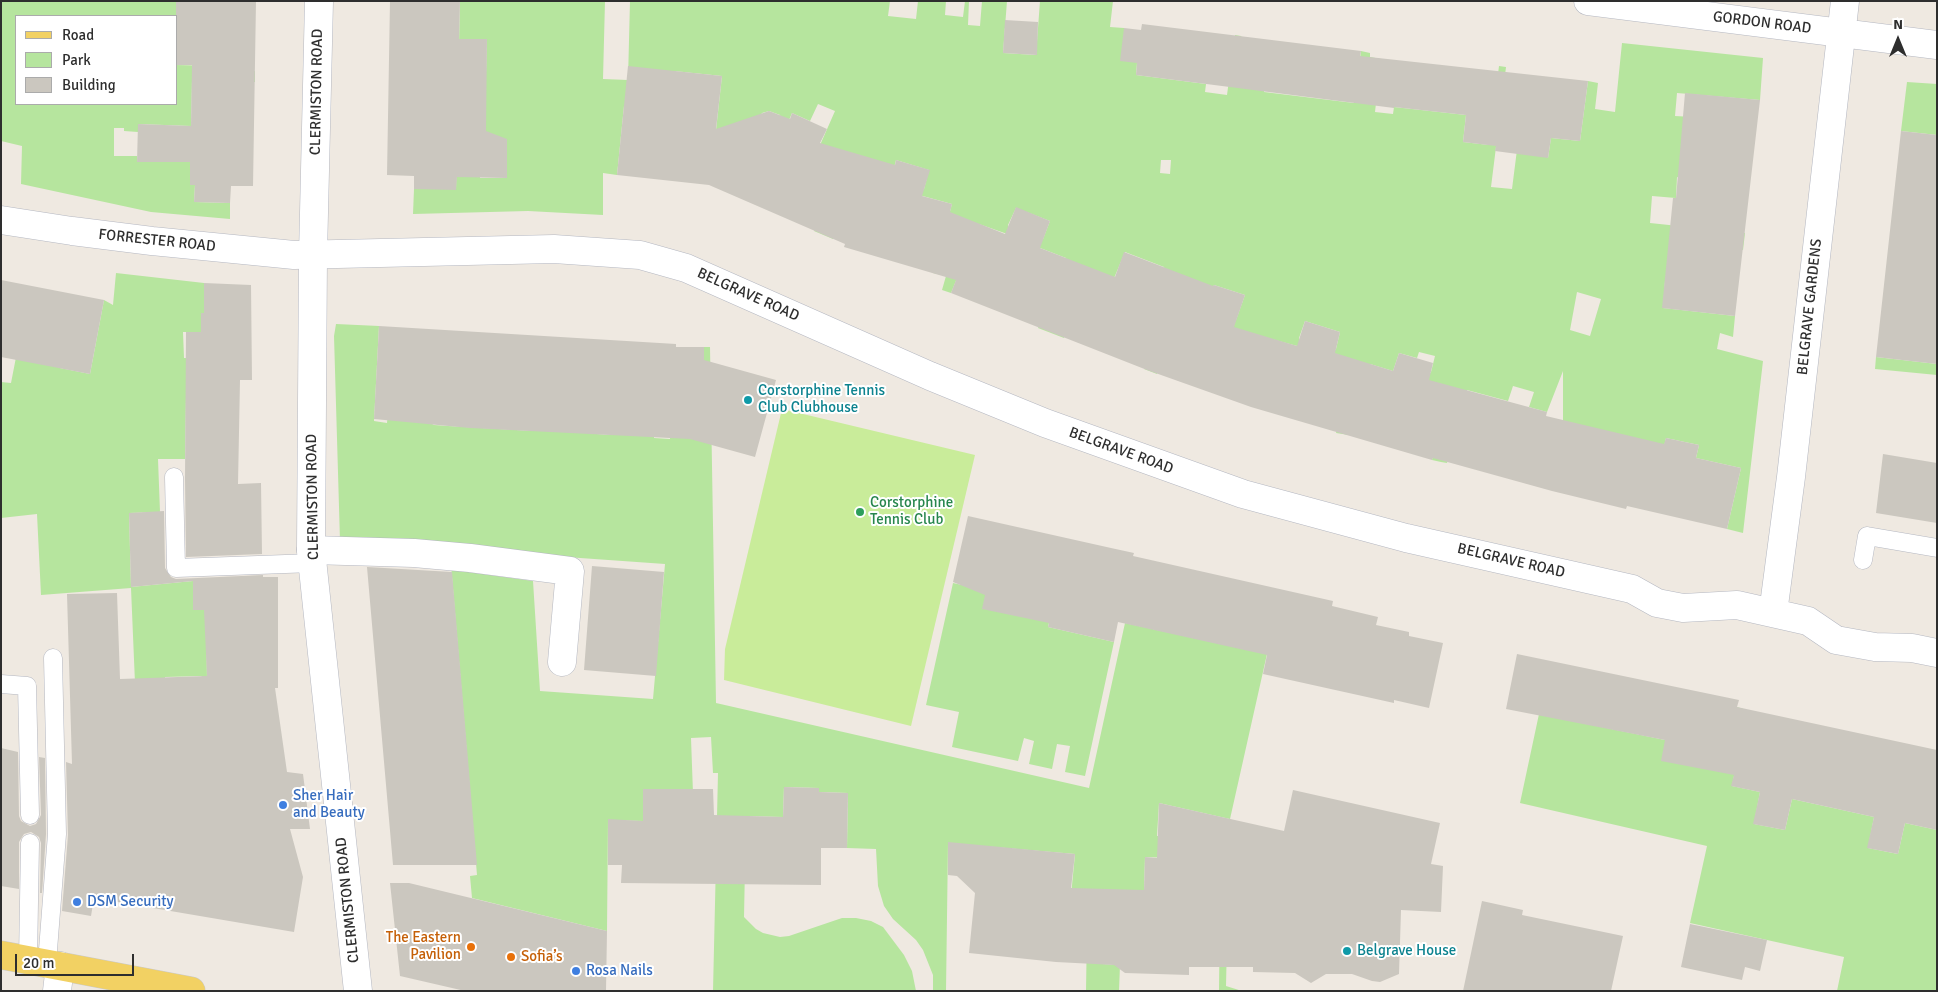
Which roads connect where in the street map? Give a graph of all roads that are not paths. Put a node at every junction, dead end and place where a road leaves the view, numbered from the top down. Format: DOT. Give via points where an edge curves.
graph roads {
  1 [pos="319,1"];
  2 [pos="1588,1"];
  3 [pos="1845,1"];
  4 [pos="1841,34"];
  5 [pos="1937,46"];
  6 [pos="1,220"];
  7 [pos="313,255"];
  8 [pos="174,477"];
  9 [pos="1937,548"];
  10 [pos="312,556"];
  11 [pos="1863,560"];
  12 [pos="1773,613"];
  13 [pos="1937,653"];
  14 [pos="53,658"];
  15 [pos="562,662"];
  16 [pos="1,684"];
  17 [pos="30,815"];
  18 [pos="30,843"];
  19 [pos="1,956"];
  20 [pos="48,970"];
  21 [pos="191,991"];
  22 [pos="358,991"];
  1 -- 7 [label="street, CLERMISTON ROAD"];
  2 -- 4 [label="street, GORDON ROAD"];
  3 -- 4 [label="street, BELGRAVE GARDENS"];
  4 -- 5 [label="street, GORDON ROAD"];
  4 -- 12 [label="street, BELGRAVE GARDENS"];
  6 -- 7 [label="street, FORRESTER ROAD" via="152,241"];
  7 -- 10 [label="street, CLERMISTON ROAD"];
  7 -- 12 [label="street, BELGRAVE ROAD" via="498,249 640,255 716,280 930,376 1036,419 1243,494 1406,538 1632,589 1657,603 1683,608 1737,605"];
  8 -- 10 [label="lane" via="176,568"];
  9 -- 11 [label="lane" via="1867,536"];
  10 -- 15 [label="street" via="414,553 570,572"];
  10 -- 22 [label="street, CLERMISTON ROAD"];
  12 -- 13 [label="street, BELGRAVE ROAD" via="1808,621 1836,640"];
  14 -- 20 [label="lane" via="57,834"];
  16 -- 17 [label="lane" via="27,686"];
  18 -- 20 [label="lane"];
  19 -- 20 [label="main road"];
  20 -- 21 [label="main road"];
}
